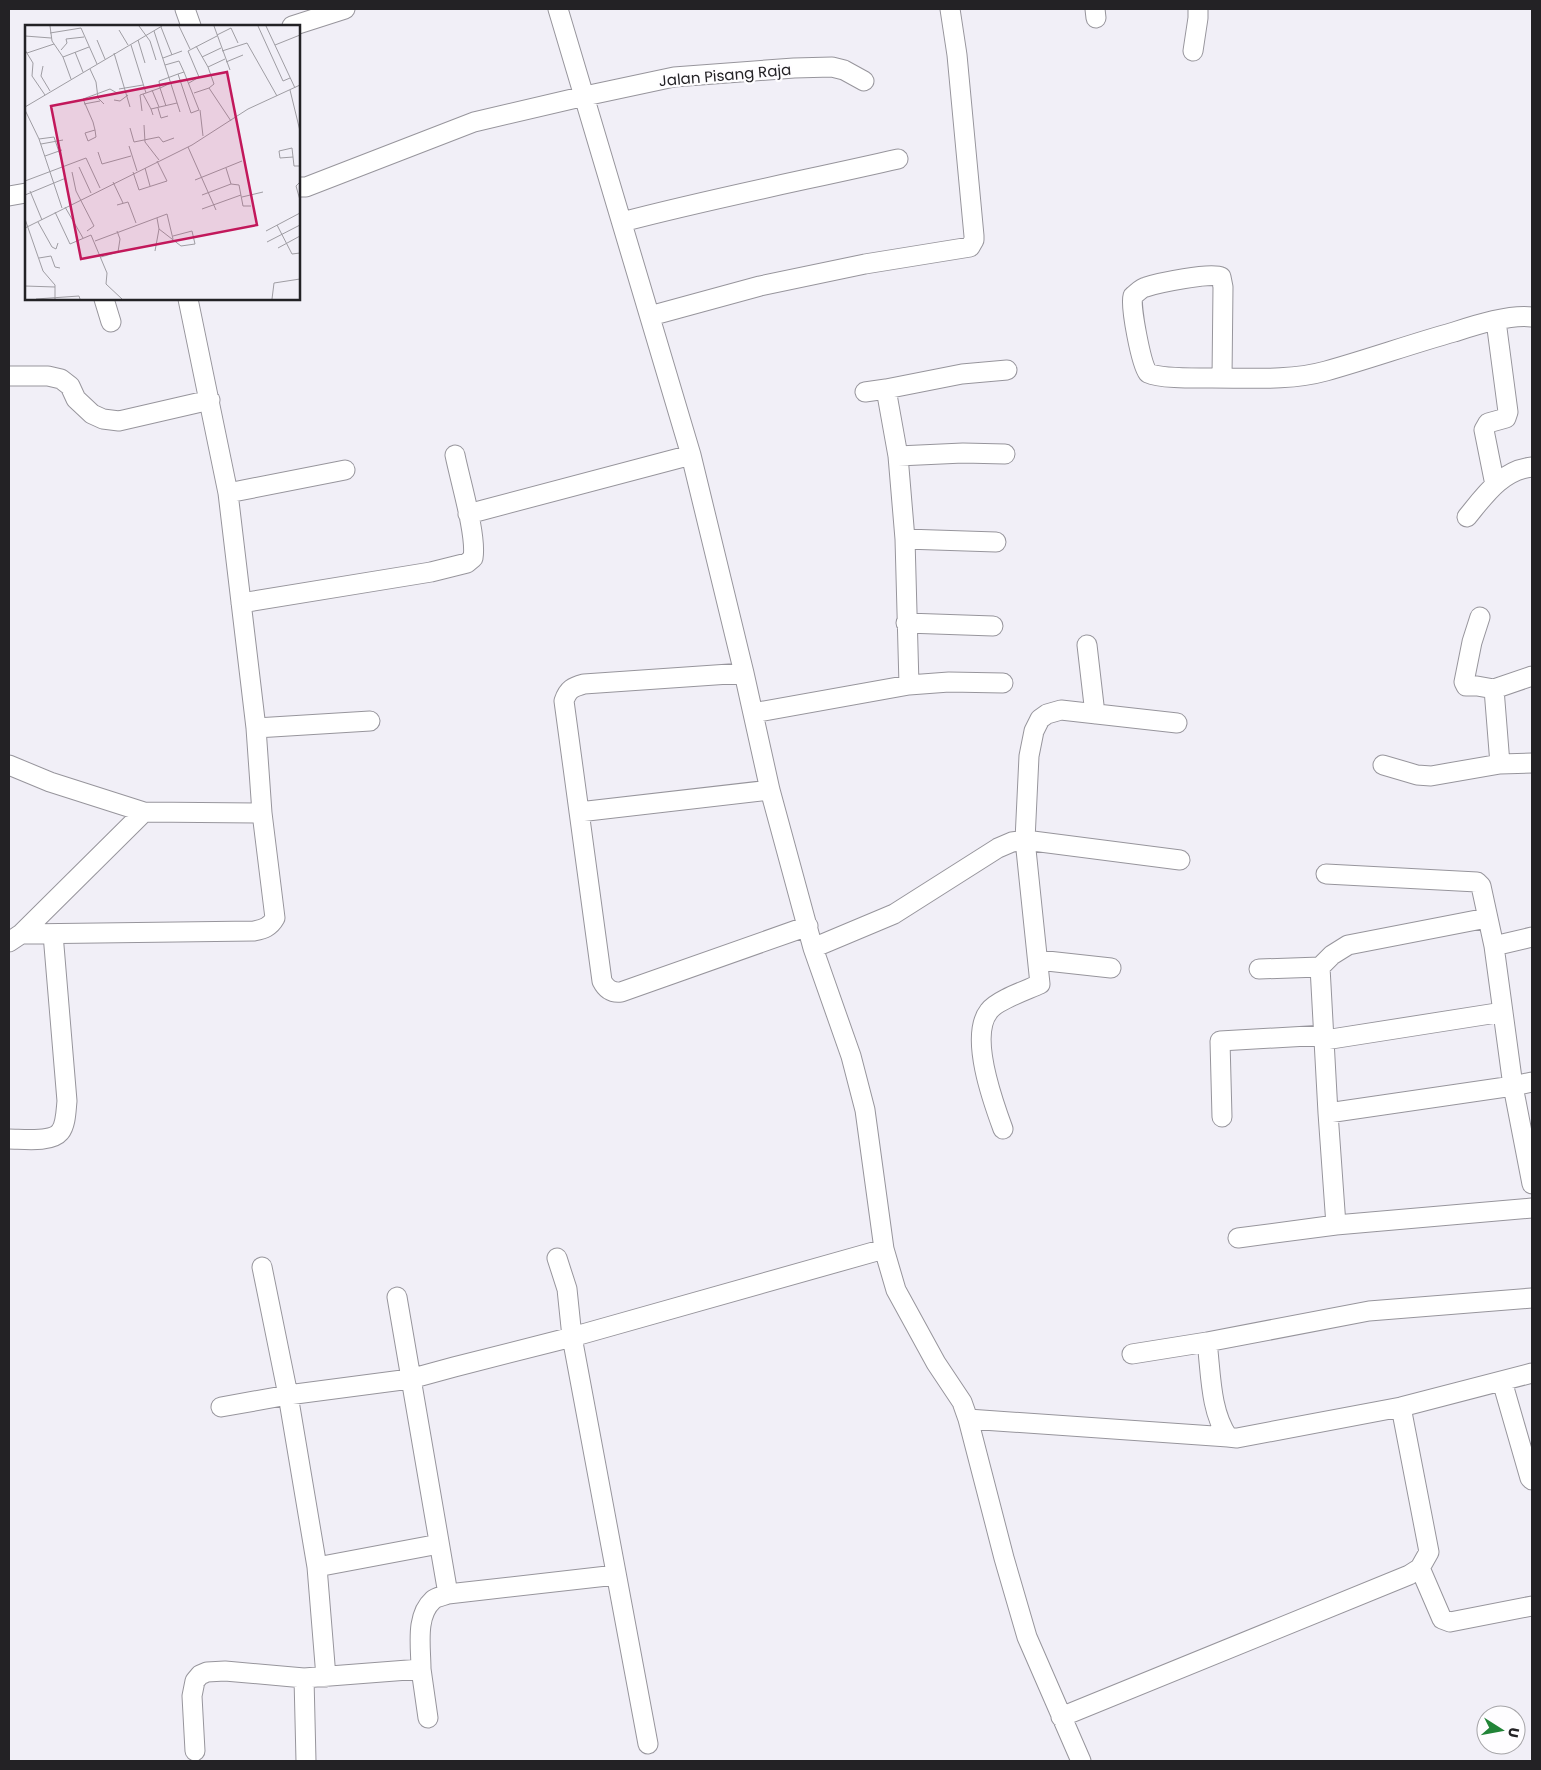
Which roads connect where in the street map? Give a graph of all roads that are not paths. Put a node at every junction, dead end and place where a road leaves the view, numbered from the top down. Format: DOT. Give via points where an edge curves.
graph roads {
  1 [pos="185,9"];
  2 [pos="345,9"];
  3 [pos="558,9"];
  4 [pos="950,9"];
  5 [pos="1198,9"];
  6 [pos="191,25"];
  7 [pos="295,25"];
  8 [pos="1192,52"];
  9 [pos="864,81"];
  10 [pos="585,96"];
  11 [pos="898,159"];
  12 [pos="300,187"];
  13 [pos="25,193"];
  14 [pos="9,196"];
  15 [pos="622,222"];
  16 [pos="104,300"];
  17 [pos="188,300"];
  18 [pos="650,316"];
  19 [pos="1532,317"];
  20 [pos="1496,321"];
  21 [pos="111,322"];
  22 [pos="1007,370"];
  23 [pos="9,376"];
  24 [pos="1222,378"];
  25 [pos="886,389"];
  26 [pos="865,392"];
  27 [pos="210,400"];
  28 [pos="1005,454"];
  29 [pos="455,455"];
  30 [pos="691,455"];
  31 [pos="898,456"];
  32 [pos="1532,467"];
  33 [pos="345,470"];
  34 [pos="1495,485"];
  35 [pos="228,493"];
  36 [pos="468,514"];
  37 [pos="1467,517"];
  38 [pos="905,539"];
  39 [pos="996,542"];
  40 [pos="241,603"];
  41 [pos="1480,617"];
  42 [pos="906,623"];
  43 [pos="993,626"];
  44 [pos="1087,645"];
  45 [pos="744,673"];
  46 [pos="1532,676"];
  47 [pos="1003,682"];
  48 [pos="909,685"];
  49 [pos="1494,689"];
  50 [pos="753,713"];
  51 [pos="1095,714"];
  52 [pos="370,721"];
  53 [pos="1177,723"];
  54 [pos="256,728"];
  55 [pos="1532,762"];
  56 [pos="1500,764"];
  57 [pos="9,765"];
  58 [pos="1383,765"];
  59 [pos="770,790"];
  60 [pos="144,812"];
  61 [pos="579,812"];
  62 [pos="262,813"];
  63 [pos="1025,840"];
  64 [pos="1180,860"];
  65 [pos="1326,874"];
  66 [pos="1487,918"];
  67 [pos="808,926"];
  68 [pos="53,934"];
  69 [pos="15,938"];
  70 [pos="1532,938"];
  71 [pos="1494,946"];
  72 [pos="813,948"];
  73 [pos="1038,960"];
  74 [pos="1320,967"];
  75 [pos="1111,968"];
  76 [pos="1259,969"];
  77 [pos="1503,1012"];
  78 [pos="1325,1038"];
  79 [pos="1532,1082"];
  80 [pos="1513,1086"];
  81 [pos="1328,1113"];
  82 [pos="1222,1117"];
  83 [pos="1003,1129"];
  84 [pos="9,1138"];
  85 [pos="1532,1184"];
  86 [pos="1532,1208"];
  87 [pos="1336,1225"];
  88 [pos="1238,1238"];
  89 [pos="884,1249"];
  90 [pos="557,1258"];
  91 [pos="262,1267"];
  92 [pos="397,1297"];
  93 [pos="1532,1298"];
  94 [pos="572,1337"];
  95 [pos="1207,1342"];
  96 [pos="1132,1354"];
  97 [pos="1532,1373"];
  98 [pos="410,1379"];
  99 [pos="1502,1381"];
  100 [pos="288,1395"];
  101 [pos="220,1407"];
  102 [pos="1401,1407"];
  103 [pos="968,1419"];
  104 [pos="1228,1437"];
  105 [pos="1532,1480"];
  106 [pos="439,1544"];
  107 [pos="317,1567"];
  108 [pos="1420,1568"];
  109 [pos="616,1575"];
  110 [pos="448,1594"];
  111 [pos="1532,1606"];
  112 [pos="421,1669"];
  113 [pos="326,1677"];
  114 [pos="304,1678"];
  115 [pos="1061,1717"];
  116 [pos="428,1718"];
  117 [pos="648,1744"];
  118 [pos="195,1751"];
  119 [pos="306,1761"];
  120 [pos="1081,1761"];
  1 -- 6 [label="street"];
  2 -- 7 [label="street"];
  3 -- 10 [label="street"];
  4 -- 18 [label="street" via="974,236 970,247 760,286"];
  5 -- 8 [label="street"];
  9 -- 10 [label="street, Jalan Pisang Raja" via="832,67 794,68 681,76"];
  10 -- 12 [label="street, Jalan Pisang Raja" via="474,122"];
  10 -- 15 [label="street"];
  11 -- 15 [label="street" via="702,201"];
  13 -- 14 [label="street"];
  15 -- 18 [label="street"];
  16 -- 21 [label="street"];
  17 -- 27 [label="street"];
  18 -- 30 [label="street"];
  19 -- 20 [label="street"];
  20 -- 24 [label="street" via="1306,376"];
  20 -- 34 [label="street" via="1508,412 1506,418 1488,423 1484,430"];
  22 -- 25 [label="street" via="962,374"];
  23 -- 27 [label="street" via="61,379 92,414 119,421"];
  24 -- 24 [label="street" via="1148,373 1132,308 1133,296 1144,287 1205,276 1221,277"];
  25 -- 26 [label="street"];
  25 -- 31 [label="street"];
  27 -- 35 [label="street"];
  28 -- 31 [label="street"];
  29 -- 36 [label="street"];
  30 -- 36 [label="street"];
  30 -- 45 [label="street"];
  31 -- 38 [label="street"];
  32 -- 34 [label="street" via="1514,471"];
  33 -- 35 [label="street"];
  34 -- 37 [label="street"];
  35 -- 40 [label="street"];
  36 -- 40 [label="street" via="474,553 467,563 431,572"];
  38 -- 39 [label="street"];
  38 -- 42 [label="street"];
  40 -- 54 [label="street"];
  41 -- 49 [label="street" via="1464,682 1466,686"];
  42 -- 43 [label="street"];
  42 -- 48 [label="street"];
  44 -- 51 [label="street"];
  45 -- 50 [label="street"];
  45 -- 61 [label="street" via="584,684 567,691 564,701"];
  46 -- 49 [label="street"];
  47 -- 48 [label="street"];
  48 -- 50 [label="street"];
  49 -- 56 [label="street"];
  50 -- 59 [label="street"];
  51 -- 53 [label="street"];
  51 -- 63 [label="street" via="1061,710 1040,719 1029,756"];
  52 -- 54 [label="street"];
  54 -- 62 [label="street"];
  55 -- 56 [label="street"];
  56 -- 58 [label="street" via="1431,776"];
  57 -- 60 [label="street" via="50,782"];
  59 -- 61 [label="street"];
  59 -- 67 [label="street"];
  60 -- 62 [label="street"];
  60 -- 69 [label="street"];
  61 -- 67 [label="street" via="602,981 609,990 621,992"];
  62 -- 68 [label="street" via="275,918 263,930"];
  63 -- 64 [label="street"];
  63 -- 72 [label="street" via="998,848 894,914"];
  63 -- 73 [label="street"];
  65 -- 66 [label="street" via="1476,882 1481,886"];
  66 -- 71 [label="street"];
  66 -- 74 [label="street" via="1348,945"];
  67 -- 72 [label="street"];
  68 -- 69 [label="street"];
  68 -- 84 [label="street" via="67,1101 64,1121 60,1132 48,1139"];
  70 -- 71 [label="street"];
  71 -- 77 [label="street"];
  72 -- 89 [label="street" via="851,1056 865,1110"];
  73 -- 75 [label="street"];
  73 -- 83 [label="street" via="1040,984 990,1009 982,1021 988,1089"];
  74 -- 76 [label="street"];
  74 -- 78 [label="street"];
  77 -- 78 [label="street"];
  77 -- 80 [label="street"];
  78 -- 81 [label="street"];
  78 -- 82 [label="street" via="1220,1041"];
  79 -- 80 [label="street"];
  80 -- 81 [label="street"];
  80 -- 85 [label="street"];
  81 -- 87 [label="street"];
  86 -- 87 [label="street"];
  87 -- 88 [label="street"];
  89 -- 94 [label="street"];
  89 -- 103 [label="street" via="896,1290 936,1363 962,1402"];
  90 -- 94 [label="street" via="567,1289"];
  91 -- 100 [label="street"];
  92 -- 98 [label="street"];
  93 -- 95 [label="street" via="1369,1311"];
  94 -- 98 [label="street"];
  94 -- 109 [label="street"];
  95 -- 96 [label="street"];
  95 -- 104 [label="street" via="1215,1402"];
  97 -- 99 [label="street"];
  98 -- 100 [label="street"];
  98 -- 106 [label="street"];
  99 -- 102 [label="street"];
  99 -- 105 [label="street"];
  100 -- 101 [label="street"];
  100 -- 107 [label="street"];
  102 -- 104 [label="street" via="1241,1439"];
  102 -- 108 [label="street" via="1429,1552"];
  103 -- 104 [label="street"];
  103 -- 115 [label="street" via="1027,1637"];
  106 -- 107 [label="street"];
  106 -- 110 [label="street"];
  107 -- 113 [label="street"];
  108 -- 111 [label="street" via="1442,1619 1450,1622"];
  108 -- 115 [label="street"];
  109 -- 110 [label="street"];
  109 -- 117 [label="street"];
  110 -- 112 [label="street" via="434,1599 424,1612 420,1630"];
  112 -- 113 [label="street"];
  112 -- 116 [label="street"];
  113 -- 114 [label="street"];
  114 -- 118 [label="street" via="217,1670 200,1675 192,1696"];
  114 -- 119 [label="street"];
  115 -- 120 [label="street"];
}
